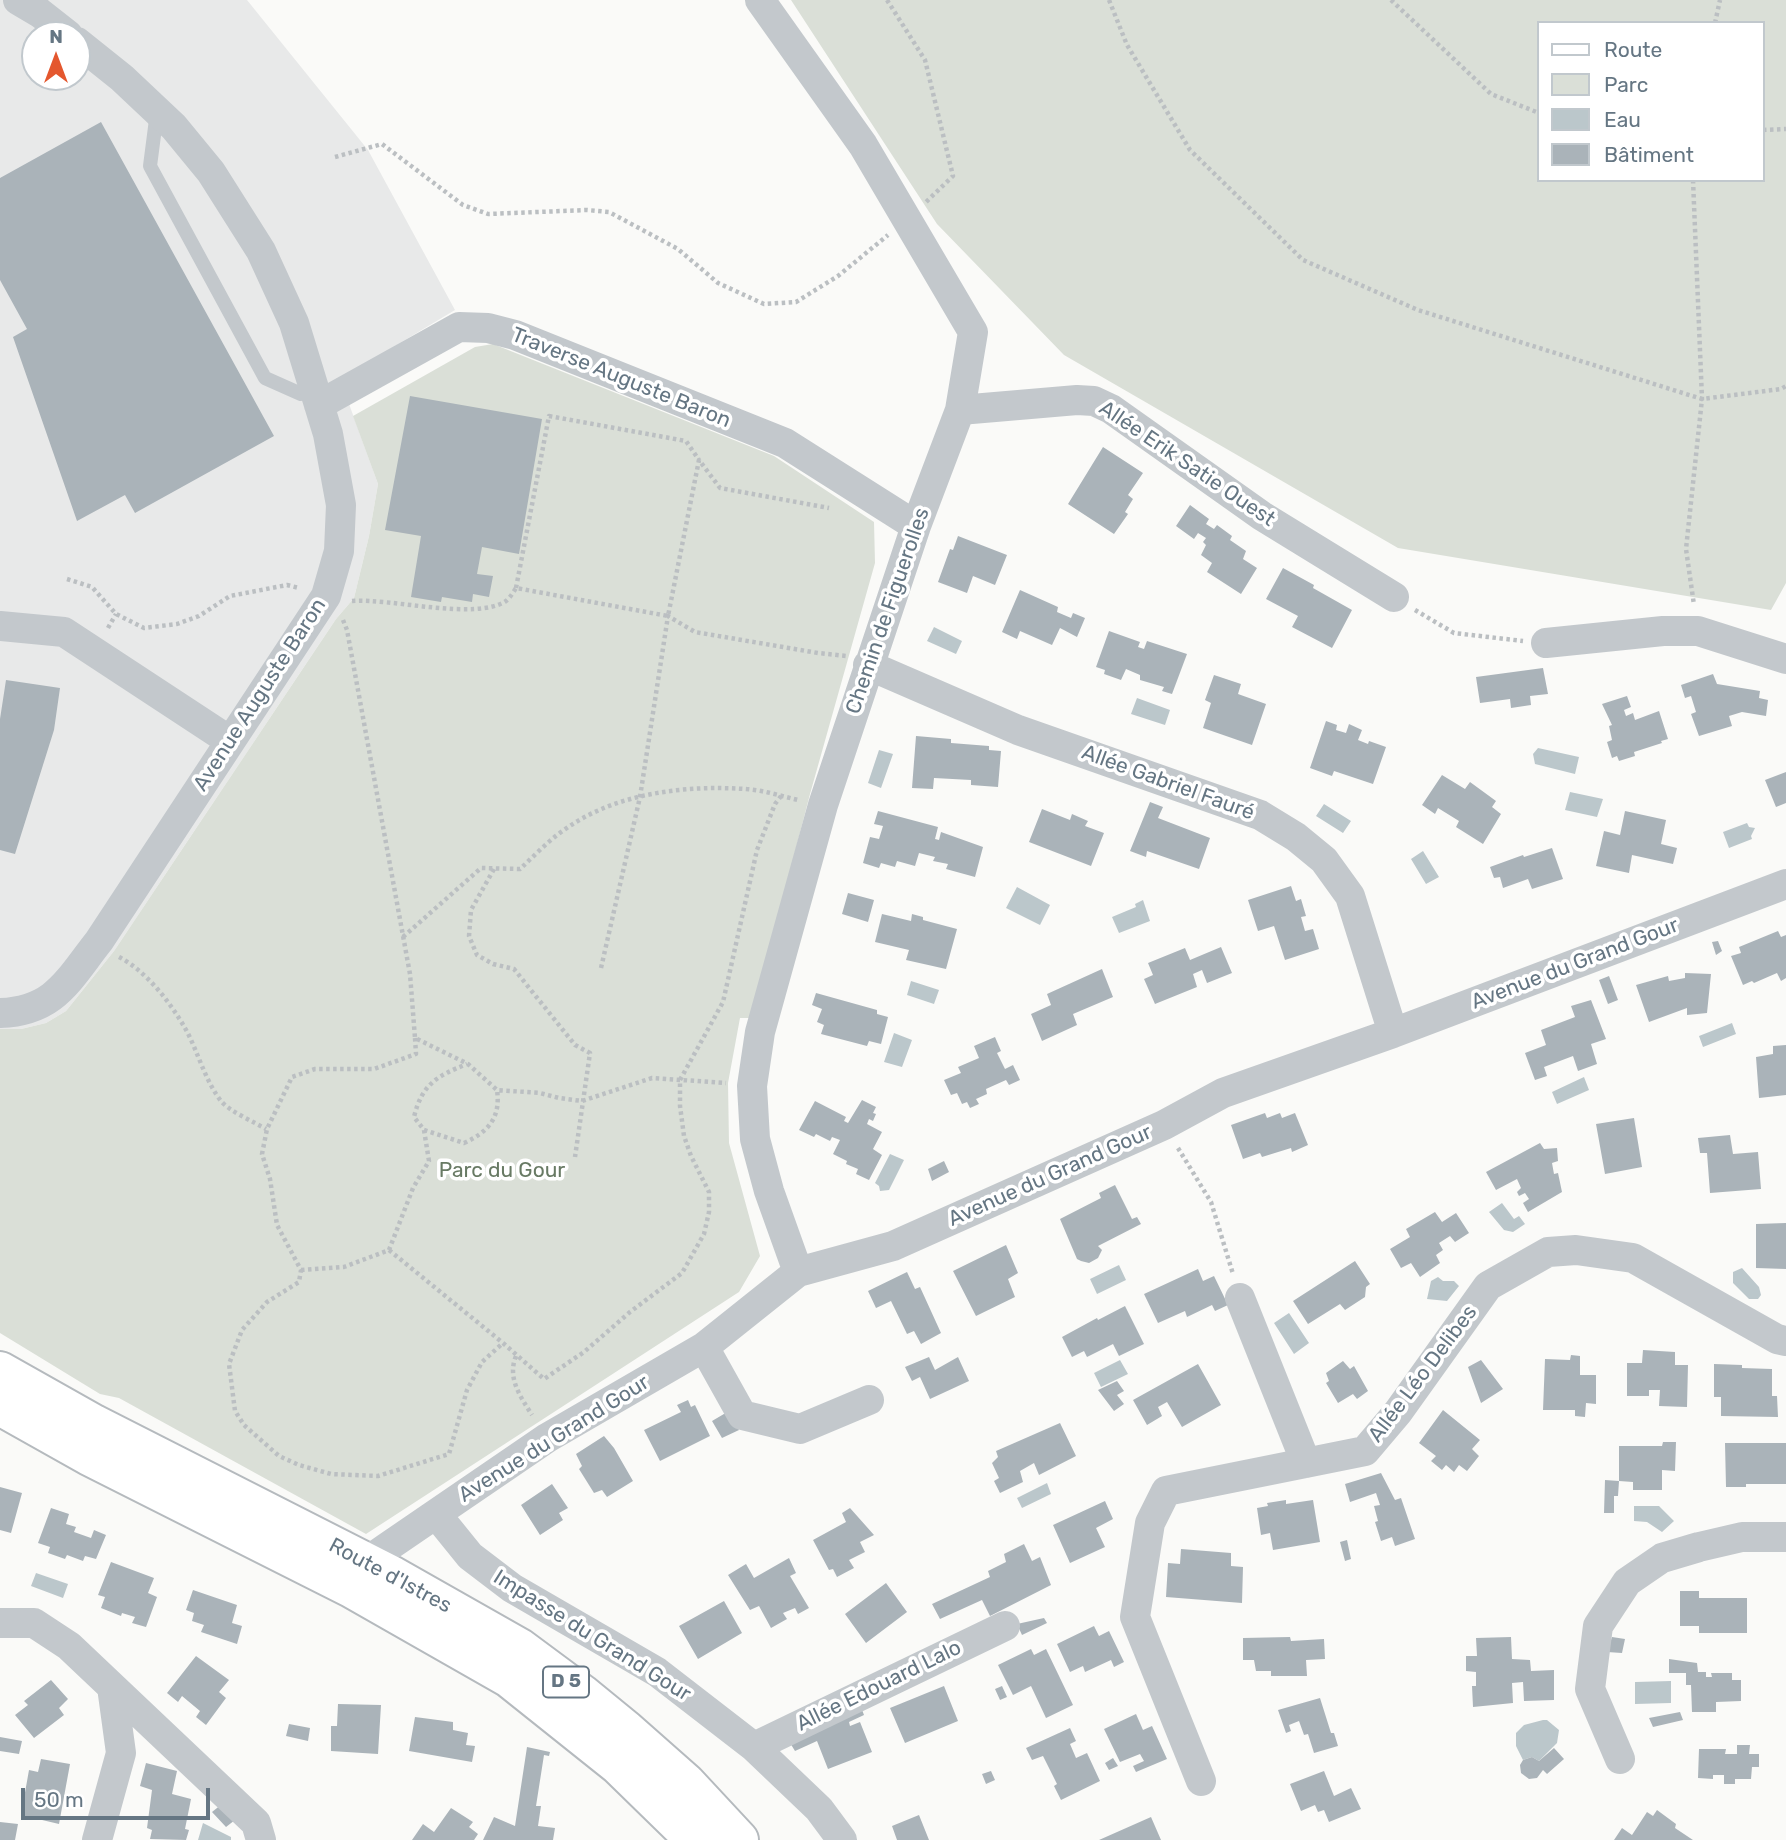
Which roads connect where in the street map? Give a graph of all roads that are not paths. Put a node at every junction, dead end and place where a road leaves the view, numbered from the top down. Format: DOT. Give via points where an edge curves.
graph roads {
  1 [pos="18,0"];
  2 [pos="760,0"];
  3 [pos="50,21"];
  4 [pos="91,54"];
  5 [pos="157,111"];
  6 [pos="317,397"];
  7 [pos="960,410"];
  8 [pos="916,526"];
  9 [pos="1394,597"];
  10 [pos="0,626"];
  11 [pos="1546,643"];
  12 [pos="1786,659"];
  13 [pos="870,661"];
  14 [pos="230,741"];
  15 [pos="1786,884"];
  16 [pos="0,1013"];
  17 [pos="1393,1033"];
  18 [pos="798,1272"];
  19 [pos="1240,1298"];
  20 [pos="1786,1341"];
  21 [pos="704,1347"];
  22 [pos="0,1371"];
  23 [pos="869,1400"];
  24 [pos="0,1406"];
  25 [pos="1306,1463"];
  26 [pos="436,1514"];
  27 [pos="1786,1537"];
  28 [pos="358,1575"];
  29 [pos="0,1623"];
  30 [pos="1004,1626"];
  31 [pos="112,1687"];
  32 [pos="754,1747"];
  33 [pos="1620,1759"];
  34 [pos="1201,1781"];
  35 [pos="97,1840"];
  36 [pos="261,1840"];
  37 [pos="695,1840"];
  38 [pos="739,1840"];
  39 [pos="842,1840"];
  1 -- 3 [label="street"];
  2 -- 7 [label="street, Chemin de Figuerolles" via="863,145 973,332"];
  4 -- 5 [label="street, Avenue Auguste Baron"];
  5 -- 6 [label="street, Avenue Auguste Baron" via="211,172 261,251 294,323"];
  5 -- 6 [label="lane" via="150,166 265,378"];
  6 -- 8 [label="street, Traverse Auguste Baron" via="459,327 488,328 785,443"];
  6 -- 14 [label="street, Avenue Auguste Baron" via="336,468 341,506 339,551"];
  7 -- 8 [label="street, Chemin de Figuerolles"];
  7 -- 9 [label="street, Allée Erik Satie Ouest" via="1094,401 1262,516"];
  8 -- 13 [label="street, Chemin de Figuerolles"];
  10 -- 14 [label="street" via="64,632"];
  11 -- 12 [label="street" via="1698,631"];
  13 -- 17 [label="street, Allée Gabriel Fauré" via="1018,730 1260,815 1296,837 1324,860 1350,896"];
  13 -- 18 [label="street, Chemin de Figuerolles" via="823,805 760,1032 752,1086 755,1139"];
  14 -- 16 [label="street, Avenue Auguste Baron" via="99,941 57,993 39,1006"];
  15 -- 17 [label="street, Avenue du Grand Gour"];
  17 -- 18 [label="street, Avenue du Grand Gour" via="1223,1093 1164,1125 893,1246"];
  18 -- 21 [label="street, Avenue du Grand Gour"];
  19 -- 25 [label="street"];
  20 -- 25 [label="street, Allée Léo Delibes" via="1633,1258 1576,1250 1548,1252 1488,1286 1366,1451"];
  21 -- 23 [label="street" via="741,1415 800,1429"];
  21 -- 26 [label="street, Avenue du Grand Gour" via="547,1438"];
  22 -- 28 [label="main road, Route d'Istres / D 5"];
  24 -- 28 [label="main road, Route d'Istres / D 5" via="89,1456"];
  25 -- 34 [label="street, Allée Léo Delibes" via="1166,1491 1150,1523 1135,1617"];
  26 -- 28 [label="street, Avenue du Grand Gour"];
  26 -- 32 [label="street, Impasse du Grand Gour" via="470,1556 512,1588 657,1672"];
  27 -- 33 [label="street" via="1742,1537 1699,1547 1662,1558 1627,1582 1598,1626 1590,1689"];
  28 -- 37 [label="main road, Route d'Istres / D 5" via="509,1678 618,1765"];
  28 -- 38 [label="main road, Route d'Istres / D 5" via="510,1642 582,1693 685,1783"];
  29 -- 31 [label="street" via="34,1623 69,1646"];
  30 -- 32 [label="street, Allée Edouard Lalo"];
  31 -- 35 [label="street" via="121,1753"];
  31 -- 36 [label="street" via="256,1823"];
  32 -- 39 [label="street, Impasse du Grand Gour" via="819,1809"];
}
